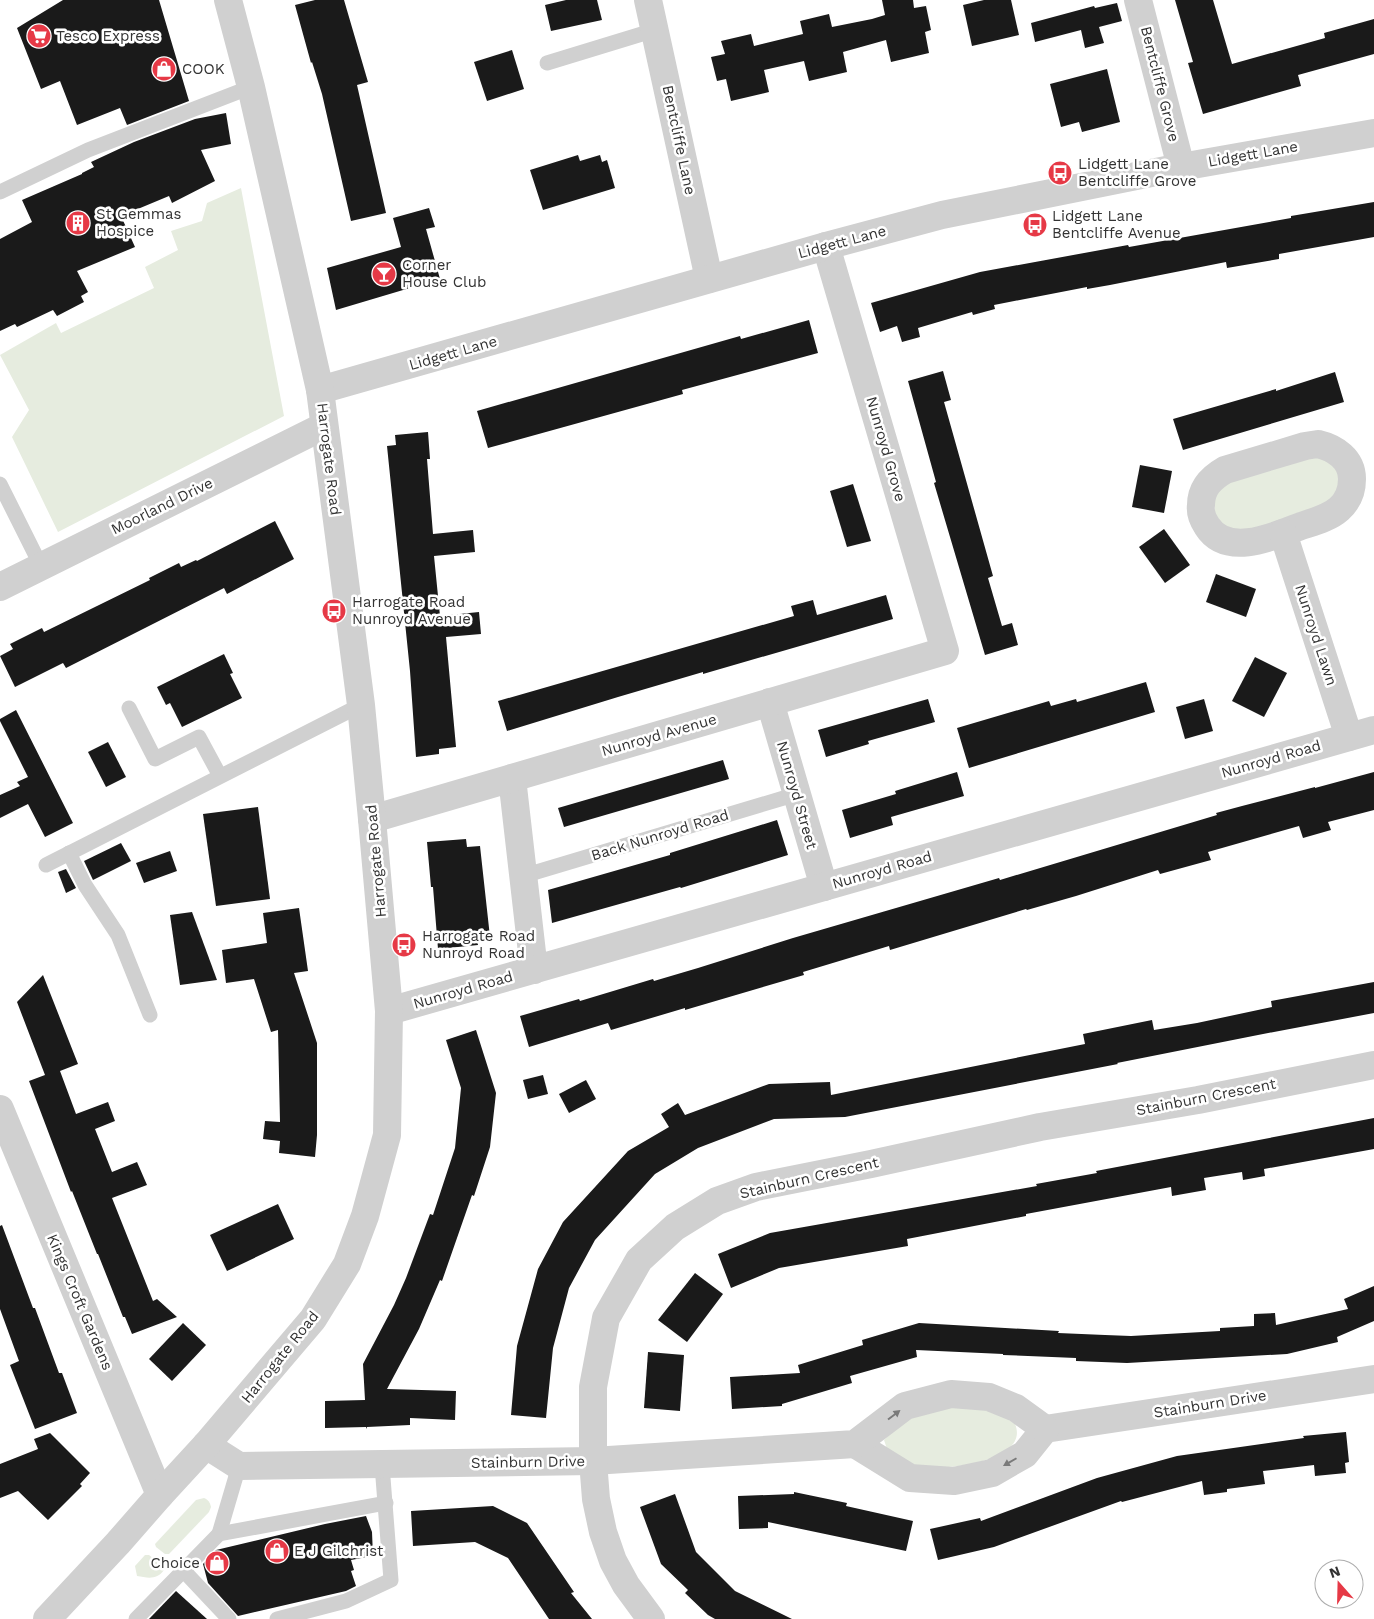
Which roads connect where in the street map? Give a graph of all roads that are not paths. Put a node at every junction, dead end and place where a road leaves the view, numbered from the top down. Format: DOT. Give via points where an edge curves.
graph roads {
  1 [pos="228,0"];
  2 [pos="648,0"];
  3 [pos="1138,0"];
  4 [pos="654,30"];
  5 [pos="547,63"];
  6 [pos="251,87"];
  7 [pos="1374,133"];
  8 [pos="1181,167"];
  9 [pos="0,192"];
  10 [pos="826,246"];
  11 [pos="709,279"];
  12 [pos="320,390"];
  13 [pos="324,426"];
  14 [pos="0,484"];
  15 [pos="1283,533"];
  16 [pos="41,566"];
  17 [pos="0,586"];
  18 [pos="945,651"];
  19 [pos="770,702"];
  20 [pos="361,705"];
  21 [pos="129,708"];
  22 [pos="1361,733"];
  23 [pos="220,776"];
  24 [pos="512,778"];
  25 [pos="797,794"];
  26 [pos="372,818"];
  27 [pos="69,853"];
  28 [pos="46,865"];
  29 [pos="523,876"];
  30 [pos="824,887"];
  31 [pos="534,970"];
  32 [pos="389,1012"];
  33 [pos="150,1015"];
  34 [pos="1374,1065"];
  35 [pos="0,1109"];
  36 [pos="1374,1379"];
  37 [pos="1045,1429"];
  38 [pos="855,1444"];
  39 [pos="206,1445"];
  40 [pos="593,1461"];
  41 [pos="382,1464"];
  42 [pos="238,1466"];
  43 [pos="160,1494"];
  44 [pos="386,1503"];
  45 [pos="219,1534"];
  46 [pos="183,1570"];
  47 [pos="48,1619"];
  48 [pos="136,1619"];
  49 [pos="229,1619"];
  50 [pos="277,1619"];
  51 [pos="651,1619"];
  1 -- 6 [label="street, Harrogate Road"];
  2 -- 4 [label="street, Bentcliffe Lane"];
  3 -- 8 [label="street, Bentcliffe Grove"];
  4 -- 5 [label="lane"];
  4 -- 11 [label="street, Bentcliffe Lane"];
  6 -- 9 [label="lane" via="88,150"];
  6 -- 12 [label="street, Harrogate Road"];
  7 -- 8 [label="street, Lidgett Lane"];
  8 -- 10 [label="street, Lidgett Lane" via="942,216"];
  10 -- 11 [label="street, Lidgett Lane"];
  10 -- 18 [label="street, Nunroyd Grove"];
  11 -- 12 [label="street, Lidgett Lane"];
  12 -- 13 [label="street, Harrogate Road"];
  13 -- 16 [label="street, Moorland Drive"];
  13 -- 20 [label="street, Harrogate Road"];
  14 -- 16 [label="lane"];
  15 -- 15 [label="street" via="1263,541 1242,543 1219,538 1203,520 1200,508 1206,485 1225,470 1305,446 1318,444 1330,447 1348,464 1352,476 1352,489 1347,500 1328,516"];
  15 -- 22 [label="street, Nunroyd Lawn"];
  16 -- 17 [label="street, Moorland Drive"];
  18 -- 19 [label="street, Nunroyd Avenue"];
  19 -- 24 [label="street, Nunroyd Avenue"];
  19 -- 25 [label="street, Nunroyd Street"];
  20 -- 23 [label="lane"];
  20 -- 26 [label="street, Harrogate Road"];
  21 -- 23 [label="lane" via="155,759 199,736"];
  22 -- 30 [label="street, Nunroyd Road"];
  23 -- 27 [label="lane"];
  24 -- 26 [label="street, Nunroyd Avenue"];
  24 -- 29 [label="street"];
  25 -- 29 [label="lane, Back Nunroyd Road"];
  25 -- 30 [label="street, Nunroyd Street"];
  26 -- 32 [label="street, Harrogate Road"];
  27 -- 28 [label="lane"];
  27 -- 33 [label="lane" via="85,885 118,935"];
  29 -- 31 [label="street"];
  30 -- 31 [label="street, Nunroyd Road"];
  31 -- 32 [label="street, Nunroyd Road"];
  32 -- 39 [label="street, Harrogate Road" via="387,1135 365,1216 347,1264 314,1319"];
  34 -- 40 [label="street, Stainburn Crescent" via="1040,1127 756,1187 717,1201 674,1227 639,1260 606,1318 593,1387"];
  35 -- 43 [label="street, Kings Croft Gardens"];
  36 -- 37 [label="street, Stainburn Drive"];
  38 -- 37 [label="street, one-way" via="905,1406 951,1394 989,1397 1016,1408"];
  37 -- 38 [label="street, one-way" via="1025,1454 992,1473 954,1481 910,1478"];
  38 -- 40 [label="street, Stainburn Drive"];
  39 -- 42 [label="street"];
  39 -- 43 [label="street, Harrogate Road"];
  40 -- 41 [label="street, Stainburn Drive"];
  40 -- 51 [label="street, Stainburn Crescent" via="596,1498 613,1561"];
  41 -- 42 [label="street, Stainburn Drive"];
  41 -- 44 [label="lane"];
  42 -- 45 [label="lane"];
  43 -- 47 [label="street, Harrogate Road"];
  44 -- 45 [label="lane"];
  44 -- 50 [label="lane" via="391,1580 346,1601"];
  45 -- 46 [label="lane"];
  46 -- 48 [label="lane"];
  46 -- 49 [label="lane"];
}
